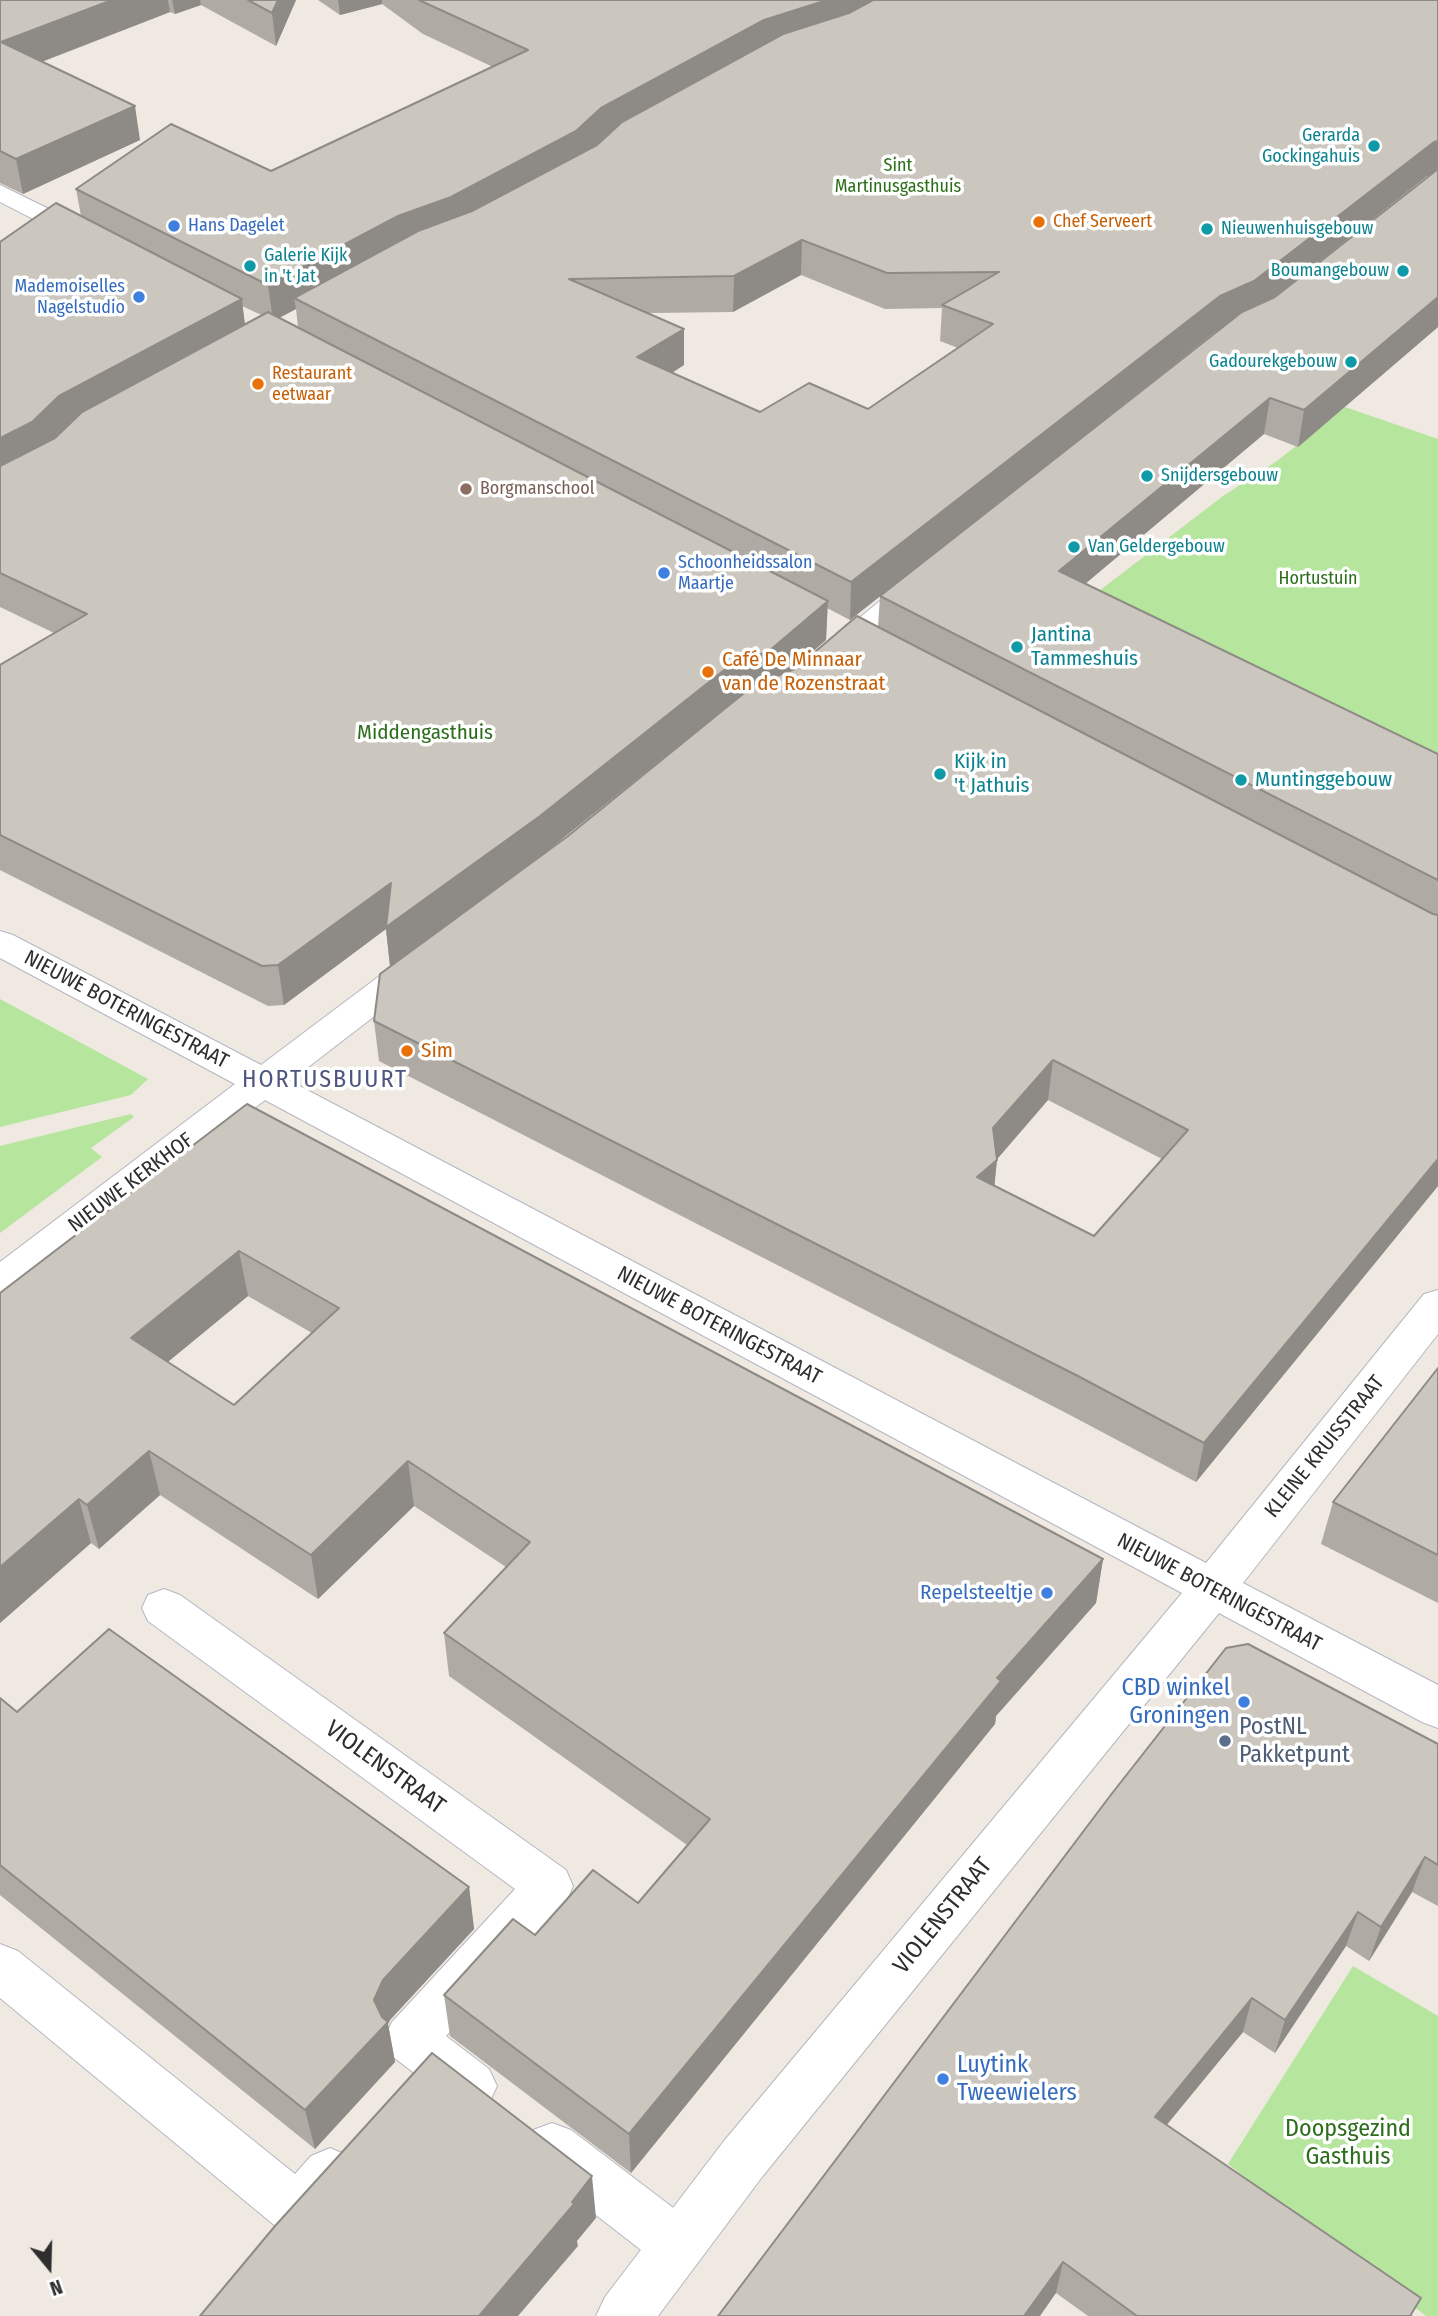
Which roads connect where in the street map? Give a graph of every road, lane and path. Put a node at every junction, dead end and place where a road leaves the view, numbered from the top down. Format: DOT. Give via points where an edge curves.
graph roads {
  1 [pos="0,192"];
  2 [pos="111,250"];
  3 [pos="936,570"];
  4 [pos="806,679"];
  5 [pos="0,943"];
  6 [pos="443,947"];
  7 [pos="263,1083"];
  8 [pos="0,1283"];
  9 [pos="1438,1305"];
  10 [pos="1212,1589"];
  11 [pos="164,1608"];
  12 [pos="1438,1708"];
  13 [pos="0,1967"];
  14 [pos="362,2139"];
  15 [pos="678,2245"];
  16 [pos="624,2316"];
  1 -- 2 [label="street"];
  3 -- 4 [label="street"];
  5 -- 7 [label="street, NIEUWE BOTERINGESTRAAT"];
  6 -- 7 [label="street, NIEUWE KERKHOF"];
  7 -- 8 [label="street, NIEUWE KERKHOF"];
  7 -- 10 [label="street, NIEUWE BOTERINGESTRAAT"];
  9 -- 10 [label="street, KLEINE KRUISSTRAAT"];
  10 -- 12 [label="street, NIEUWE BOTERINGESTRAAT"];
  10 -- 15 [label="street, VIOLENSTRAAT" via="743,2159"];
  11 -- 15 [label="street, VIOLENSTRAAT" via="549,1886 410,2039 422,2074 508,2114"];
  13 -- 14 [label="street" via="298,2210"];
  15 -- 16 [label="street, VIOLENSTRAAT"];
}
